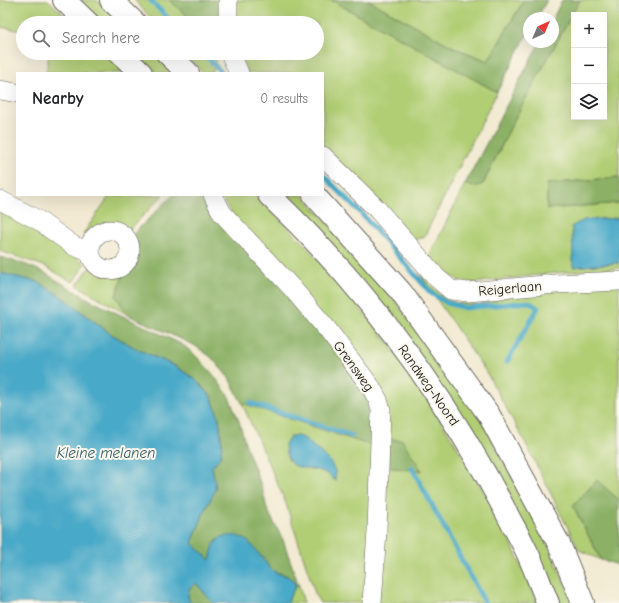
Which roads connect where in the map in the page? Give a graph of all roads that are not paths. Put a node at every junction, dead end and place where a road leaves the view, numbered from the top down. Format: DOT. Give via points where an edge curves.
graph roads {
  1 [pos="64,0"];
  2 [pos="111,0"];
  3 [pos="228,0"];
  4 [pos="81,16"];
  5 [pos="128,16"];
  6 [pos="228,16"];
  7 [pos="127,60"];
  8 [pos="174,60"];
  9 [pos="233,60"];
  10 [pos="140,72"];
  11 [pos="187,72"];
  12 [pos="238,72"];
  13 [pos="0,90"];
  14 [pos="16,92"];
  15 [pos="324,157"];
  16 [pos="214,196"];
  17 [pos="270,196"];
  18 [pos="315,196"];
  19 [pos="0,200"];
  20 [pos="90,252"];
  21 [pos="619,281"];
  22 [pos="372,603"];
  23 [pos="548,603"];
  24 [pos="583,603"];
  1 -- 4 [label="main road"];
  2 -- 5 [label="main road"];
  3 -- 6 [label="street"];
  7 -- 10 [label="main road"];
  8 -- 11 [label="main road"];
  9 -- 12 [label="street"];
  13 -- 14 [label="street"];
  15 -- 21 [label="street, Reigerlaan" via="377,209 437,278 451,290 468,292"];
  16 -- 22 [label="street, Grensweg" via="222,213 327,329 378,400 381,410"];
  17 -- 23 [label="main road, Randweg-Noord" via="334,262 419,369 461,433 495,492 531,560"];
  18 -- 24 [label="main road" via="401,292 489,415 560,544"];
  19 -- 20 [label="street" via="38,220 74,246"];
}
